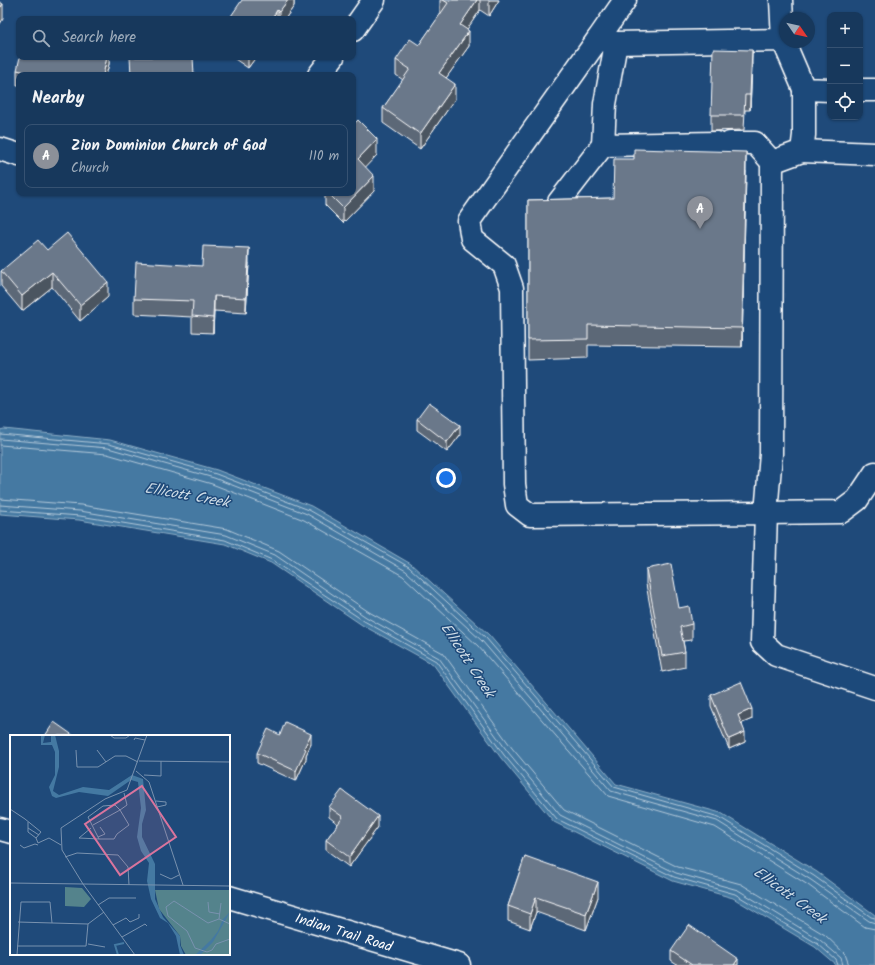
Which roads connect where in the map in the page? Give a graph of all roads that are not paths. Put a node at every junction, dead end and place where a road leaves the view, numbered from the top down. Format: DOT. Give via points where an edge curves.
graph roads {
  1 [pos="374,0"];
  2 [pos="625,0"];
  3 [pos="781,0"];
  4 [pos="782,12"];
  5 [pos="356,26"];
  6 [pos="779,40"];
  7 [pos="607,41"];
  8 [pos="786,48"];
  9 [pos="331,60"];
  10 [pos="321,72"];
  11 [pos="804,89"];
  12 [pos="827,90"];
  13 [pos="863,90"];
  14 [pos="875,90"];
  15 [pos="603,145"];
  16 [pos="0,149"];
  17 [pos="802,151"];
  18 [pos="16,154"];
  19 [pos="875,154"];
  20 [pos="772,162"];
  21 [pos="559,202"];
  22 [pos="875,473"];
  23 [pos="766,513"];
  24 [pos="875,688"];
  25 [pos="0,828"];
  26 [pos="10,832"];
  27 [pos="230,897"];
  28 [pos="459,965"];
  1 -- 5 [label="street"];
  2 -- 7 [label="street"];
  3 -- 4 [label="street"];
  6 -- 7 [label="street"];
  7 -- 15 [label="street"];
  7 -- 23 [label="street" via="469,221 472,239 504,264 512,288 514,484 517,505 530,515"];
  8 -- 11 [label="street"];
  9 -- 10 [label="street"];
  11 -- 12 [label="street"];
  11 -- 17 [label="street"];
  13 -- 14 [label="street"];
  15 -- 20 [label="street" via="755,143"];
  15 -- 21 [label="street"];
  16 -- 18 [label="street"];
  17 -- 19 [label="street"];
  17 -- 20 [label="street"];
  20 -- 23 [label="street" via="771,454"];
  22 -- 23 [label="street" via="857,500 841,512"];
  23 -- 24 [label="street" via="762,642 776,655"];
  25 -- 26 [label="street"];
  27 -- 28 [label="street, Indian Trail Road"];
}
